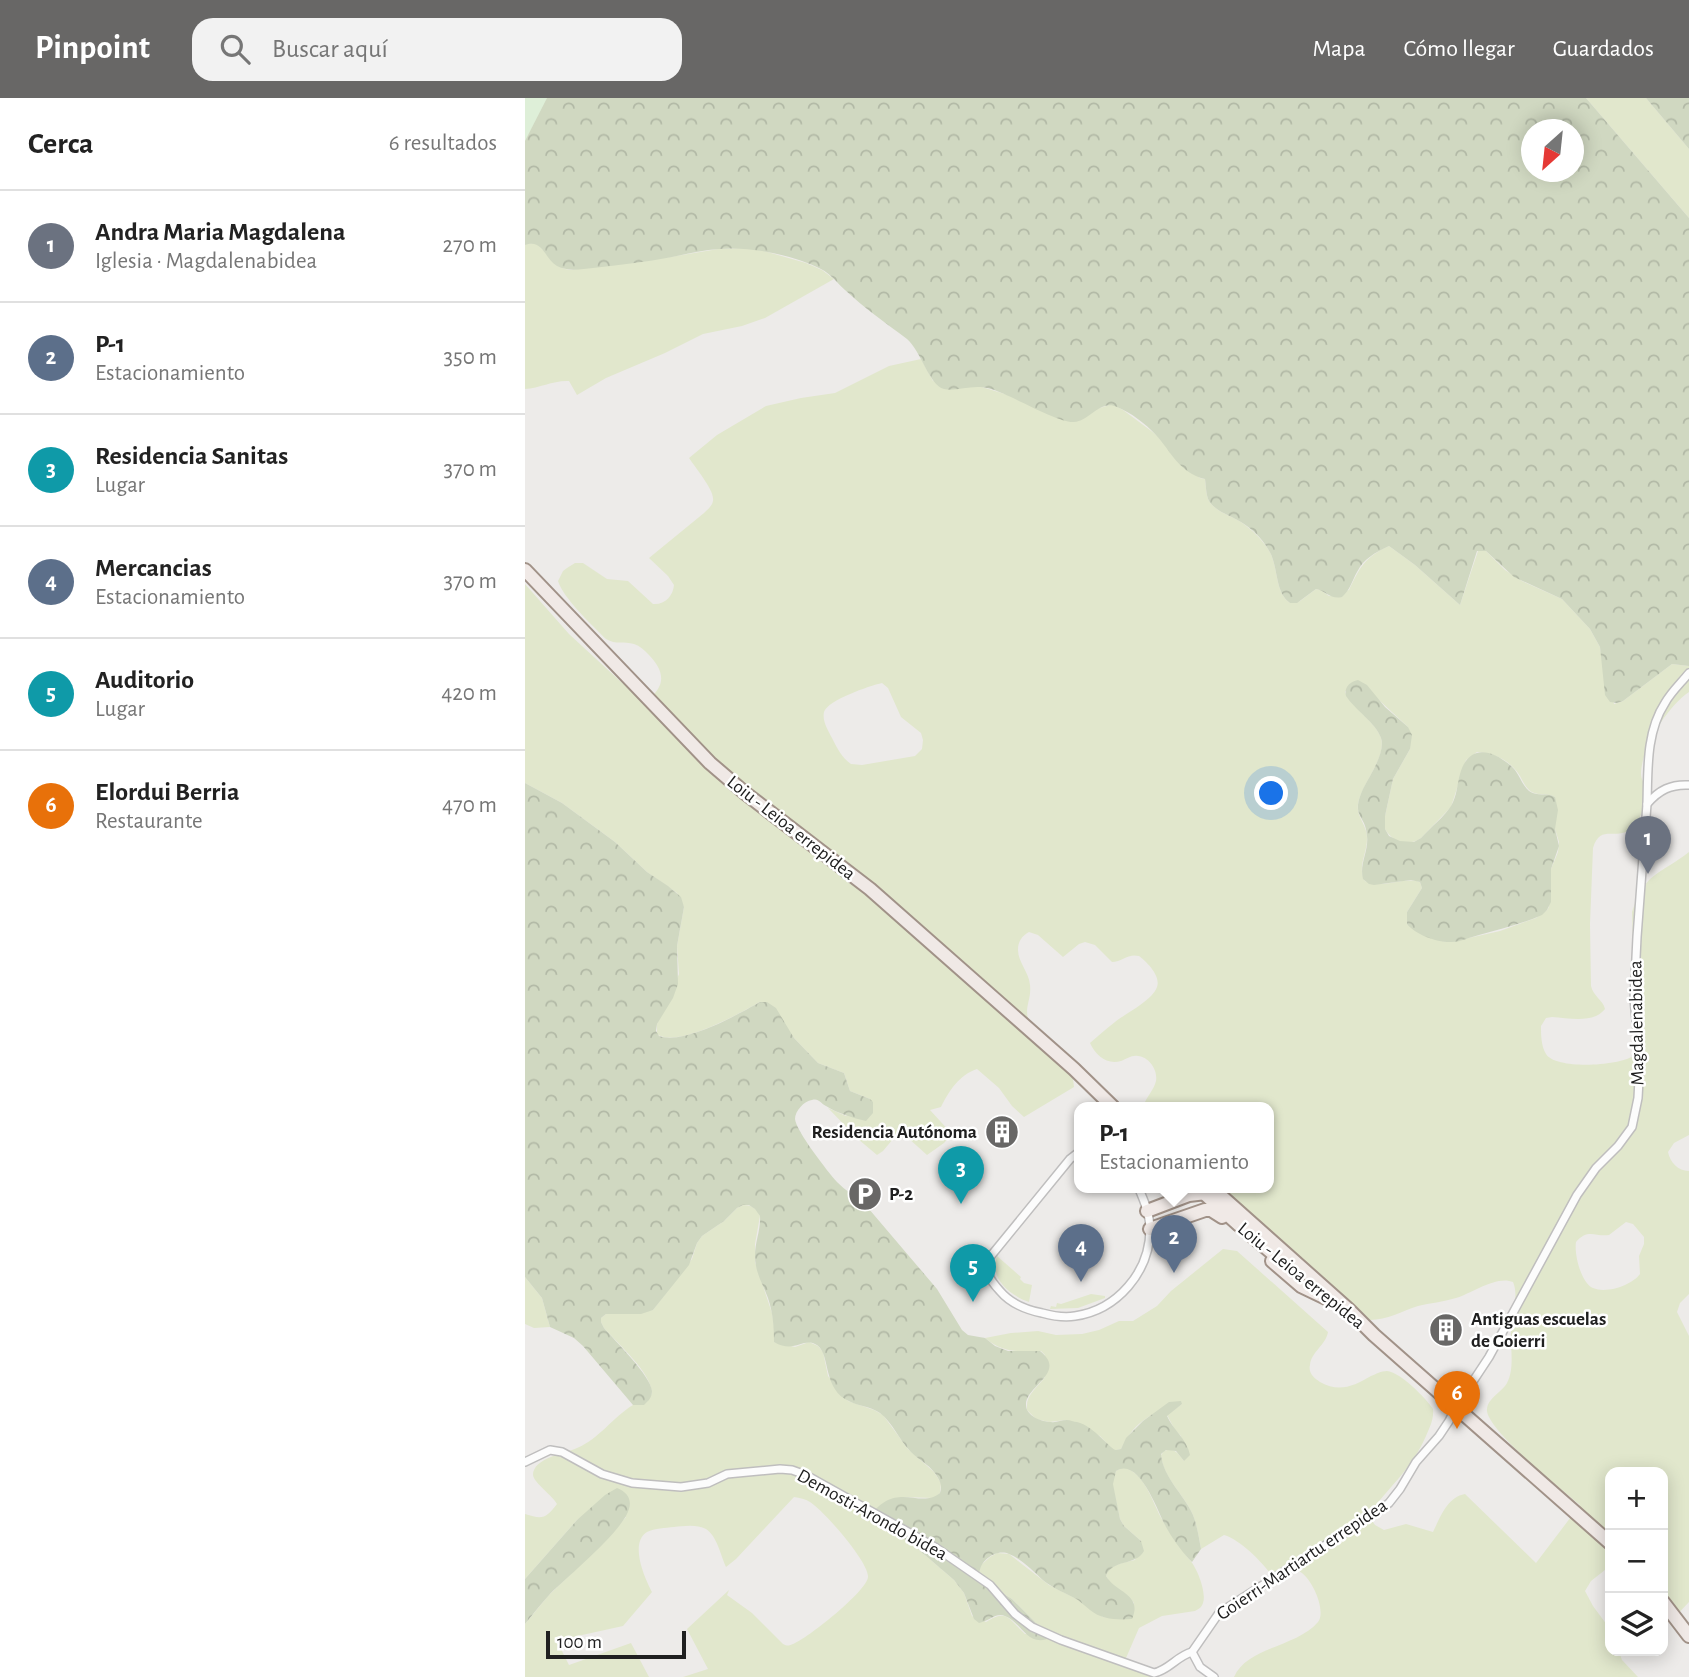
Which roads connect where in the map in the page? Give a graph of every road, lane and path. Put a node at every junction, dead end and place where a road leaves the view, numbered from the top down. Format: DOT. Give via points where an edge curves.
graph roads {
  1 [pos="525,570"];
  2 [pos="1689,673"];
  3 [pos="1689,785"];
  4 [pos="1647,804"];
  5 [pos="1074,1069"];
  6 [pos="1106,1102"];
  7 [pos="1115,1102"];
  8 [pos="1074,1157"];
  9 [pos="1140,1193"];
  10 [pos="1194,1193"];
  11 [pos="1208,1193"];
  12 [pos="1210,1193"];
  13 [pos="1175,1196"];
  14 [pos="1147,1211"];
  15 [pos="1172,1222"];
  16 [pos="1150,1229"];
  17 [pos="1326,1298"];
  18 [pos="1374,1335"];
  19 [pos="1456,1407"];
  20 [pos="525,1462"];
  21 [pos="1605,1539"];
  22 [pos="1668,1609"];
  23 [pos="1689,1636"];
  24 [pos="1192,1652"];
  25 [pos="1214,1677"];
  1 -- 5 [label="main road, Loiu - Leioa errepidea" via="710,763 870,889"];
  2 -- 4 [label="street, Magdalenabidea" via="1654,724"];
  3 -- 4 [label="street" via="1664,788"];
  4 -- 19 [label="street, Magdalenabidea" via="1634,999 1640,1061 1632,1126 1577,1195 1489,1357"];
  5 -- 6 [label="main road, Loiu - Leioa errepidea"];
  5 -- 7 [label="main road, Loiu - Leioa errepidea"];
  8 -- 16 [label="street" via="989,1257 993,1283 1003,1294 1034,1312 1062,1316 1104,1307 1132,1284 1146,1254"];
  9 -- 14 [label="street"];
  10 -- 13 [label="main road"];
  11 -- 17 [label="main road, Loiu - Leioa errepidea"];
  12 -- 18 [label="main road, Loiu - Leioa errepidea" via="1286,1254"];
  13 -- 14 [label="main road"];
  13 -- 15 [label="main road" via="1164,1213"];
  14 -- 16 [label="street"];
  15 -- 16 [label="main road"];
  15 -- 17 [label="main road" via="1211,1210 1301,1286"];
  17 -- 18 [label="main road, Loiu - Leioa errepidea"];
  18 -- 19 [label="main road, Loiu - Leioa errepidea"];
  19 -- 21 [label="main road, Loiu - Leioa errepidea"];
  19 -- 24 [label="street, Goierri-Martiartu errepidea" via="1389,1503 1219,1614"];
  20 -- 24 [label="street, Demosti-Arondo bidea" via="550,1450 632,1483 681,1487 727,1474 792,1470 935,1547 990,1585 1032,1627 1154,1673"];
  22 -- 23 [label="main road"];
  24 -- 25 [label="street" via="1200,1667"];
}
